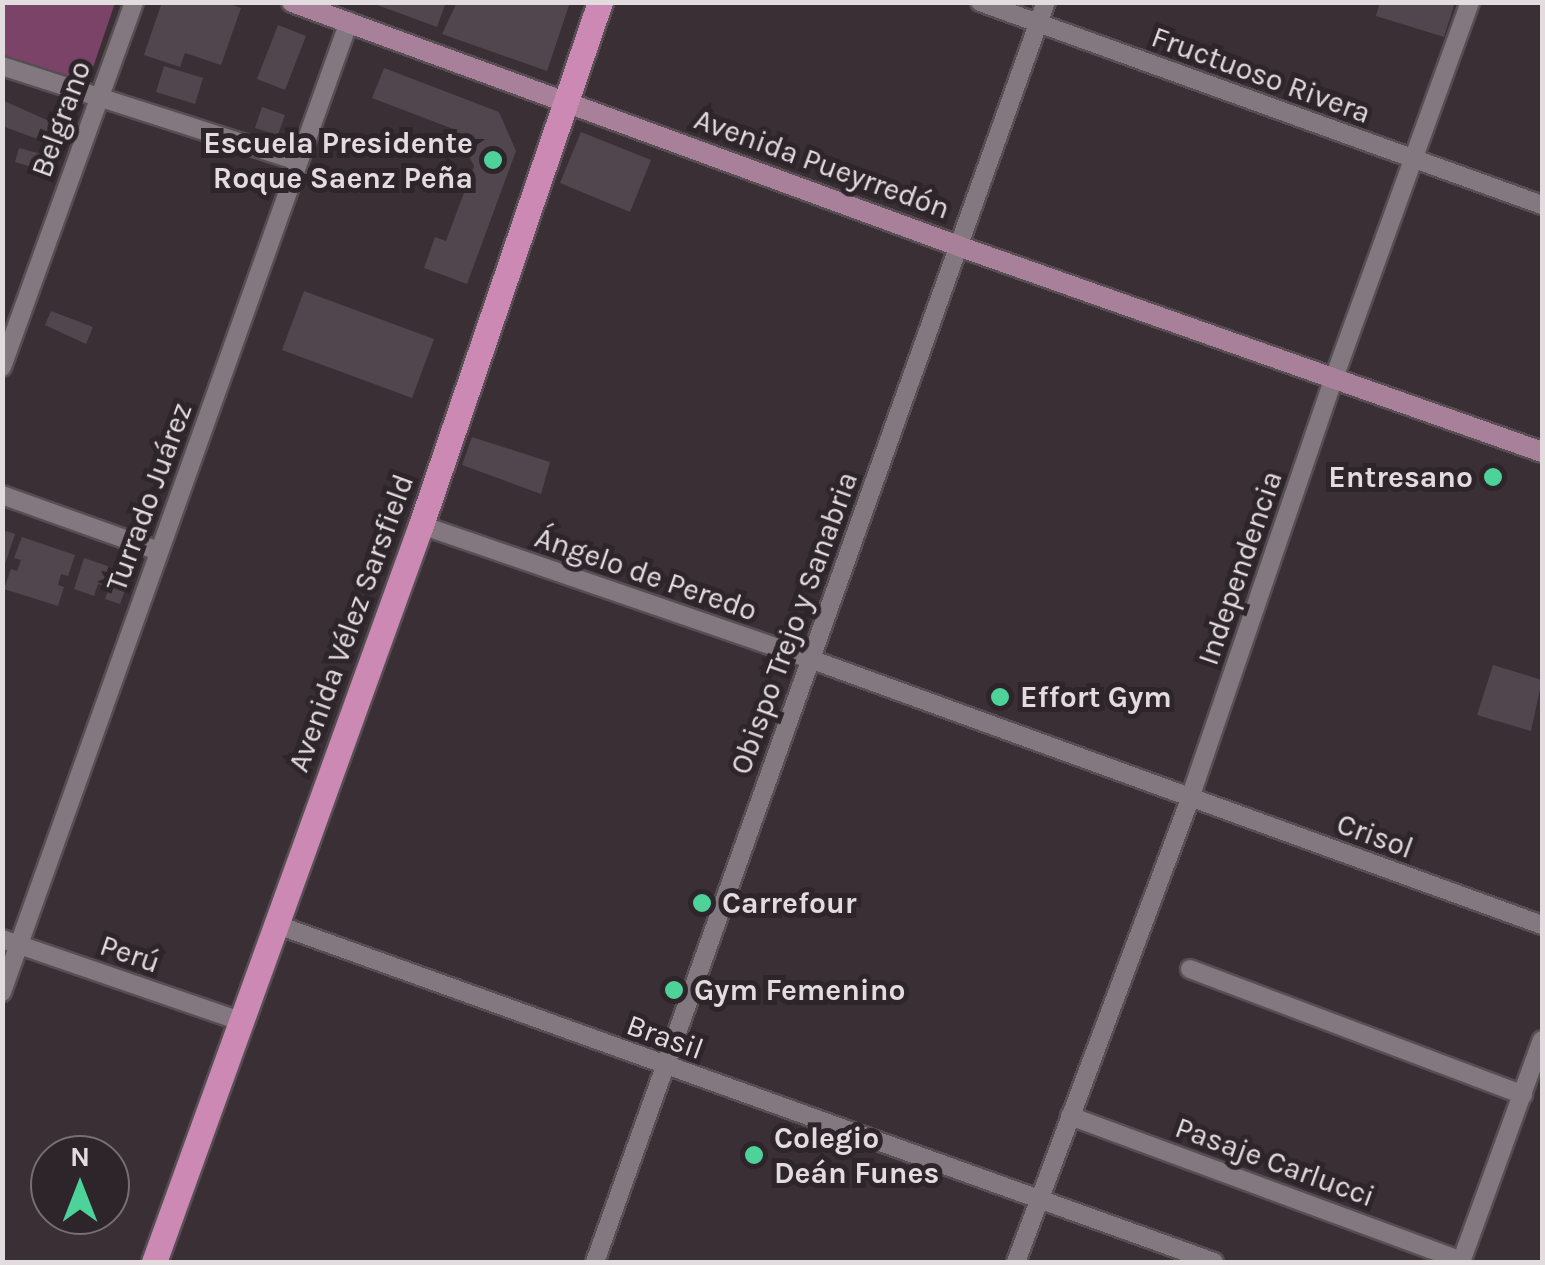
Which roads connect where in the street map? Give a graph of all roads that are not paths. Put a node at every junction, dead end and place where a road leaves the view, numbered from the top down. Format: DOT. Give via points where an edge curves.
graph roads {
  1 [pos="134,2"];
  2 [pos="292,2"];
  3 [pos="600,2"];
  4 [pos="980,2"];
  5 [pos="1046,2"];
  6 [pos="1470,2"];
  7 [pos="349,22"];
  8 [pos="1038,24"];
  9 [pos="2,66"];
  10 [pos="97,98"];
  11 [pos="564,102"];
  12 [pos="1412,158"];
  13 [pos="298,161"];
  14 [pos="1542,206"];
  15 [pos="962,247"];
  16 [pos="2,368"];
  17 [pos="1334,378"];
  18 [pos="1542,452"];
  19 [pos="2,495"];
  20 [pos="421,525"];
  21 [pos="158,551"];
  22 [pos="810,660"];
  23 [pos="1190,798"];
  24 [pos="275,924"];
  25 [pos="1542,925"];
  26 [pos="11,943"];
  27 [pos="1190,969"];
  28 [pos="2,992"];
  29 [pos="240,1020"];
  30 [pos="1542,1040"];
  31 [pos="666,1067"];
  32 [pos="1523,1096"];
  33 [pos="1070,1116"];
  34 [pos="1038,1201"];
  35 [pos="154,1262"];
  36 [pos="595,1262"];
  37 [pos="1016,1262"];
  38 [pos="1214,1262"];
  39 [pos="1461,1262"];
  1 -- 10 [label="street, Belgrano"];
  2 -- 7 [label="main road, Avenida Pueyrredón"];
  3 -- 11 [label="main road, Avenida Vélez Sarsfield"];
  4 -- 8 [label="street, Fructuoso Rivera"];
  5 -- 8 [label="street, Obispo Trejo y Sanabria"];
  6 -- 12 [label="street, Independencia"];
  7 -- 11 [label="main road, Avenida Pueyrredón"];
  7 -- 13 [label="street, Turrado Juárez"];
  8 -- 12 [label="street, Fructuoso Rivera"];
  8 -- 15 [label="street, Obispo Trejo y Sanabria"];
  9 -- 10 [label="street"];
  10 -- 13 [label="street"];
  10 -- 16 [label="street, Belgrano"];
  11 -- 15 [label="main road, Avenida Pueyrredón"];
  11 -- 20 [label="main road, Avenida Vélez Sarsfield"];
  12 -- 14 [label="street, Fructuoso Rivera"];
  12 -- 17 [label="street, Independencia"];
  13 -- 21 [label="street, Turrado Juárez"];
  15 -- 17 [label="main road, Avenida Pueyrredón"];
  15 -- 22 [label="street, Obispo Trejo y Sanabria"];
  17 -- 18 [label="main road, Avenida Pueyrredón"];
  17 -- 23 [label="street, Independencia"];
  19 -- 21 [label="street"];
  20 -- 22 [label="street, Ángelo de Peredo"];
  20 -- 24 [label="main road, Avenida Vélez Sarsfield"];
  21 -- 26 [label="street, Turrado Juárez"];
  22 -- 23 [label="street, Ángelo de Peredo"];
  22 -- 31 [label="street, Obispo Trejo y Sanabria"];
  23 -- 25 [label="street, Crisol"];
  23 -- 33 [label="street, Independencia"];
  24 -- 29 [label="main road, Avenida Vélez Sarsfield"];
  24 -- 31 [label="street, Brasil"];
  26 -- 28 [label="street, Turrado Juárez"];
  26 -- 29 [label="street, Perú"];
  27 -- 32 [label="street"];
  29 -- 35 [label="main road, Avenida Vélez Sarsfield"];
  30 -- 32 [label="street"];
  31 -- 34 [label="street, Brasil"];
  31 -- 36 [label="street, Obispo Trejo y Sanabria"];
  32 -- 39 [label="street"];
  33 -- 34 [label="street, Independencia"];
  33 -- 39 [label="street, Pasaje Carlucci"];
  34 -- 37 [label="street, Independencia"];
  34 -- 38 [label="street, Brasil"];
}
